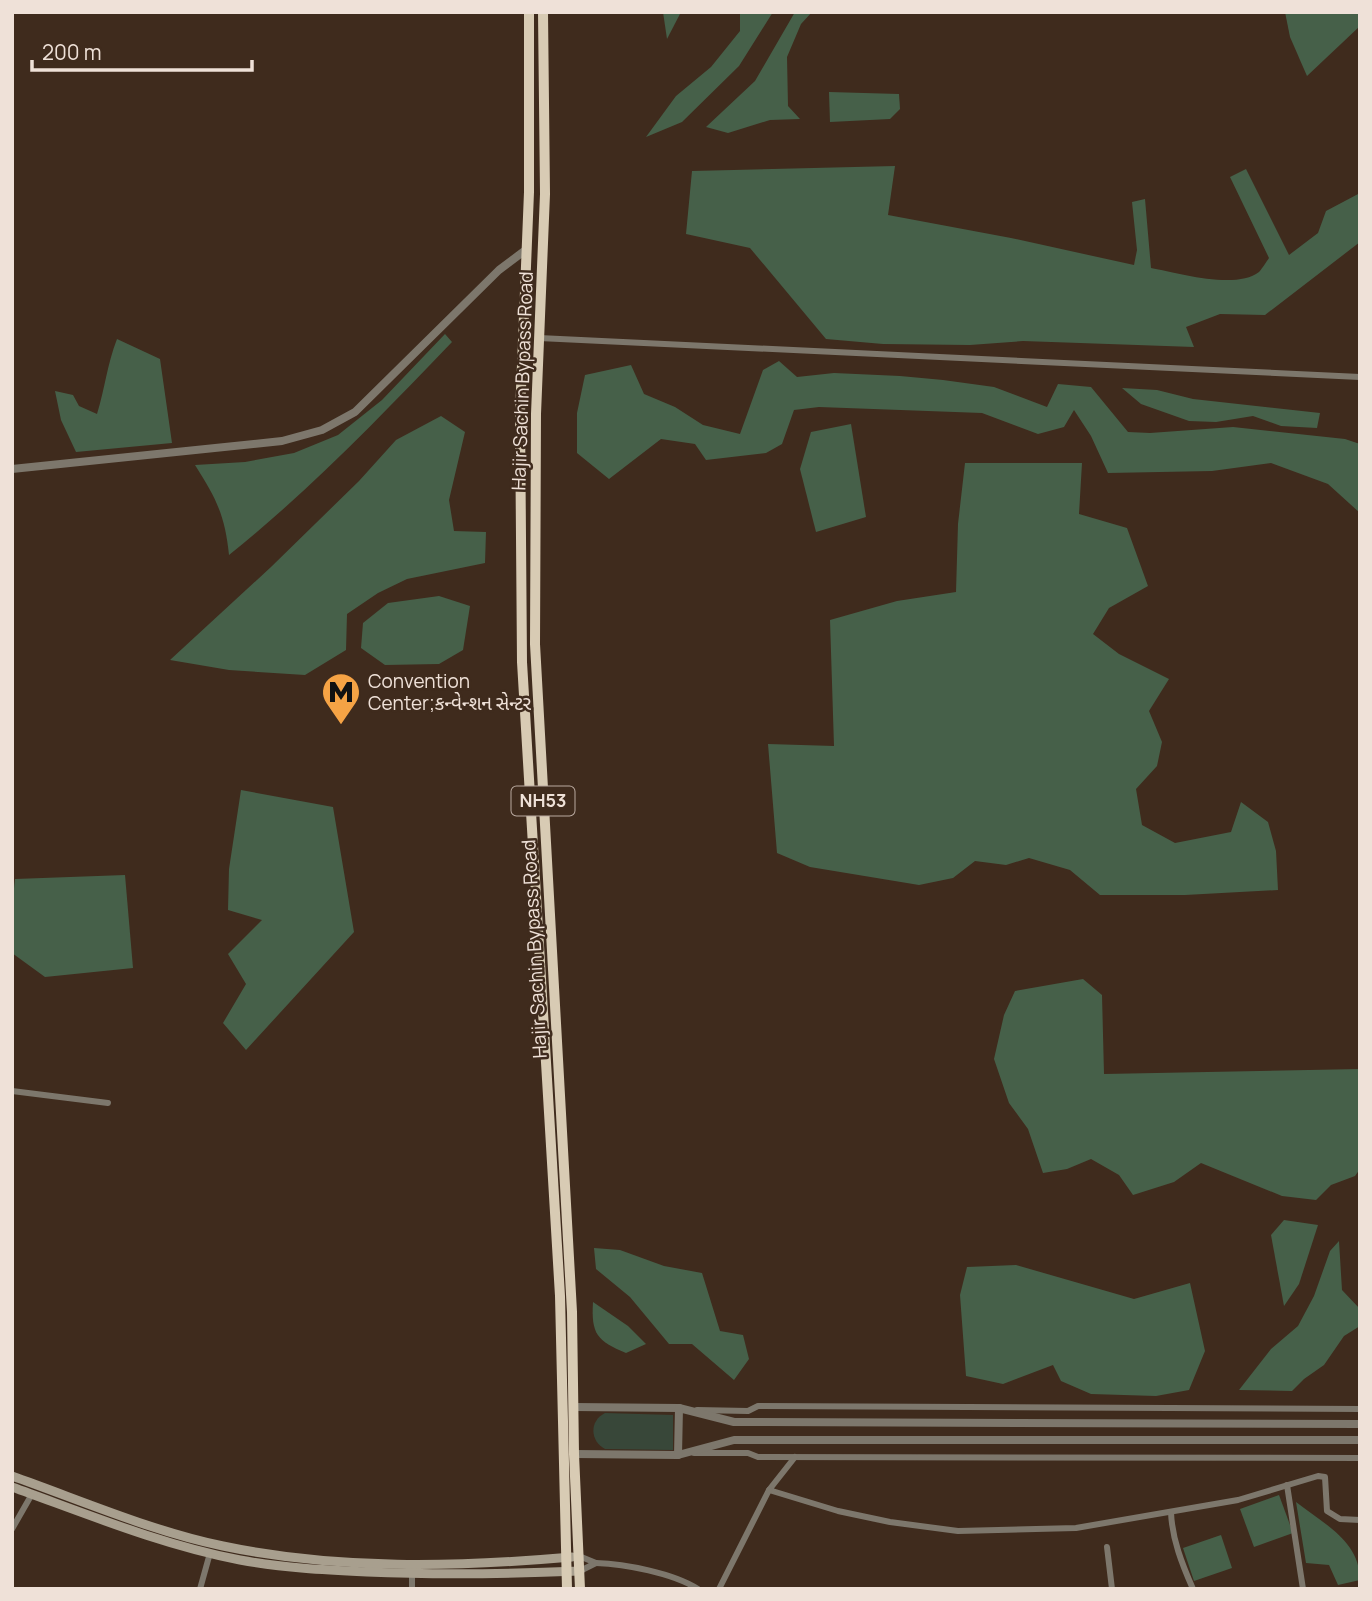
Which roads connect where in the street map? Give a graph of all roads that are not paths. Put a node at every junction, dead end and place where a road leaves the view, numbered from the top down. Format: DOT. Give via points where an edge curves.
graph roads {
  1 [pos="529,12"];
  2 [pos="544,12"];
  3 [pos="527,249"];
  4 [pos="539,338"];
  5 [pos="1360,377"];
  6 [pos="12,469"];
  7 [pos="12,1091"];
  8 [pos="108,1102"];
  9 [pos="574,1407"];
  10 [pos="683,1409"];
  11 [pos="1360,1409"];
  12 [pos="1360,1424"];
  13 [pos="1360,1440"];
  14 [pos="574,1454"];
  15 [pos="682,1454"];
  16 [pos="795,1457"];
  17 [pos="1360,1458"];
  18 [pos="12,1476"];
  19 [pos="1287,1485"];
  20 [pos="12,1487"];
  21 [pos="769,1490"];
  22 [pos="32,1494"];
  23 [pos="1171,1512"];
  24 [pos="1360,1520"];
  25 [pos="12,1529"];
  26 [pos="1107,1547"];
  27 [pos="210,1553"];
  28 [pos="579,1556"];
  29 [pos="567,1557"];
  30 [pos="596,1563"];
  31 [pos="580,1571"];
  32 [pos="567,1572"];
  33 [pos="412,1573"];
  34 [pos="200,1589"];
  35 [pos="412,1589"];
  36 [pos="567,1589"];
  37 [pos="580,1589"];
  38 [pos="698,1589"];
  39 [pos="719,1589"];
  40 [pos="1112,1589"];
  41 [pos="1193,1589"];
  42 [pos="1303,1589"];
  1 -- 3 [label="highway, NH53"];
  2 -- 4 [label="highway, Hajir Sachin Bypass Road / NH53" via="545,194"];
  3 -- 6 [label="street" via="499,270 355,412 322,430 282,441"];
  3 -- 29 [label="highway, NH53" via="520,414 522,662 559,1296"];
  4 -- 5 [label="street"];
  4 -- 9 [label="highway, Hajir Sachin Bypass Road / NH53" via="535,644"];
  7 -- 8 [label="street"];
  9 -- 10 [label="street"];
  9 -- 14 [label="highway, Hajir Sachin Bypass Road / NH53"];
  10 -- 11 [label="street"];
  10 -- 12 [label="street" via="734,1422"];
  10 -- 15 [label="street"];
  13 -- 15 [label="street" via="734,1440"];
  14 -- 15 [label="street"];
  14 -- 28 [label="highway, Hajir Sachin Bypass Road / NH53"];
  15 -- 16 [label="street"];
  16 -- 17 [label="street"];
  16 -- 21 [label="street"];
  18 -- 29 [label="main road" via="197,1540 268,1554 406,1564"];
  19 -- 23 [label="street" via="1238,1500"];
  19 -- 24 [label="street" via="1325,1477 1327,1511 1340,1519"];
  19 -- 42 [label="street"];
  20 -- 22 [label="main road"];
  21 -- 23 [label="street" via="838,1511 958,1531 1076,1528"];
  21 -- 39 [label="street"];
  22 -- 25 [label="street"];
  22 -- 27 [label="main road"];
  23 -- 41 [label="street" via="1180,1560"];
  26 -- 40 [label="street"];
  27 -- 33 [label="main road" via="300,1569"];
  27 -- 34 [label="street"];
  28 -- 29 [label="main road"];
  28 -- 30 [label="street"];
  28 -- 31 [label="highway, Hajir Sachin Bypass Road / NH53"];
  29 -- 32 [label="highway, NH53"];
  30 -- 31 [label="street"];
  30 -- 38 [label="street" via="646,1571"];
  31 -- 32 [label="main road"];
  31 -- 37 [label="highway, Hajir Sachin Bypass Road / NH53"];
  32 -- 33 [label="main road"];
  32 -- 36 [label="highway, NH53"];
  33 -- 35 [label="street"];
}
